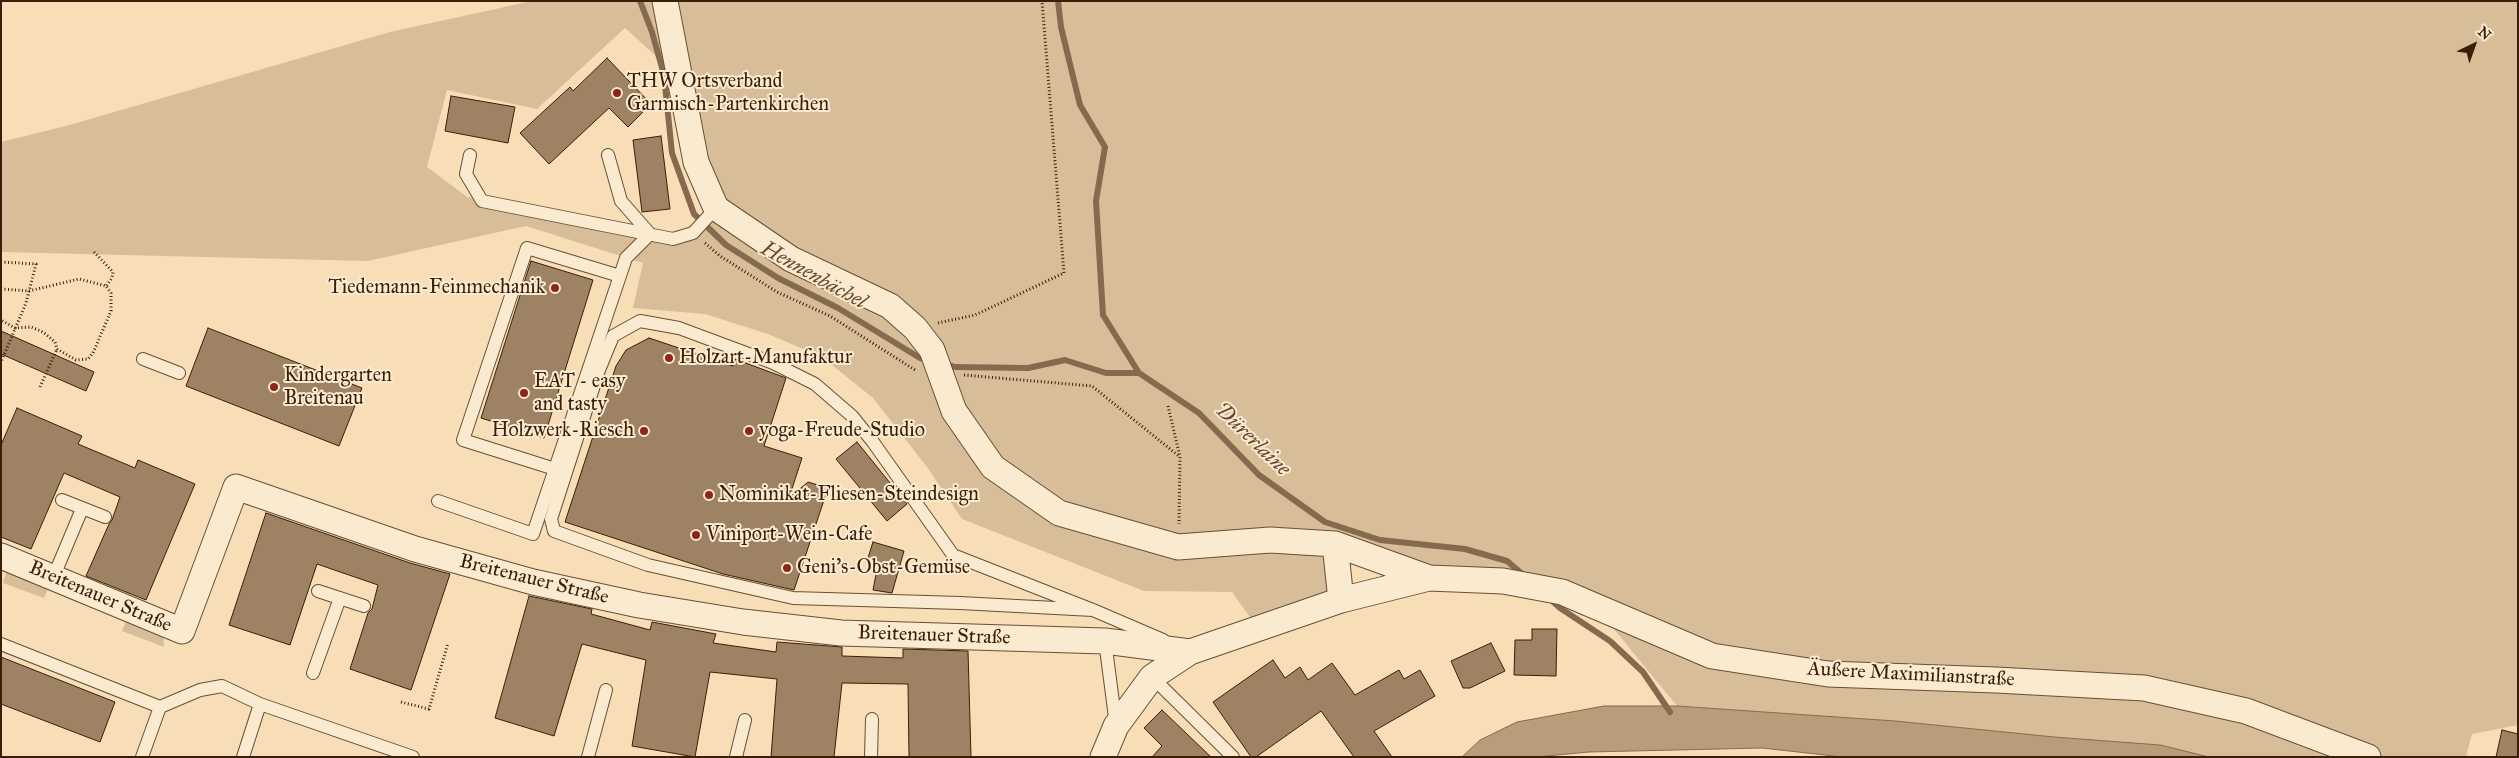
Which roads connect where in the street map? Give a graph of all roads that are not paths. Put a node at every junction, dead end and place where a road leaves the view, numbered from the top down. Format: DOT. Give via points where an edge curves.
graph roads {
  1 [pos="665,1"];
  2 [pos="470,155"];
  3 [pos="608,155"];
  4 [pos="714,212"];
  5 [pos="650,234"];
  6 [pos="620,276"];
  7 [pos="144,359"];
  8 [pos="179,373"];
  9 [pos="555,469"];
  10 [pos="62,500"];
  11 [pos="438,501"];
  12 [pos="82,508"];
  13 [pos="105,517"];
  14 [pos="1335,544"];
  15 [pos="1,556"];
  16 [pos="53,578"];
  17 [pos="1429,578"];
  18 [pos="318,591"];
  19 [pos="340,598"];
  20 [pos="1341,600"];
  21 [pos="364,606"];
  22 [pos="1093,610"];
  23 [pos="1104,640"];
  24 [pos="1,644"];
  25 [pos="1190,652"];
  26 [pos="313,673"];
  27 [pos="1152,677"];
  28 [pos="606,690"];
  29 [pos="260,704"];
  30 [pos="160,707"];
  31 [pos="745,720"];
  32 [pos="872,720"];
  33 [pos="1116,726"];
  34 [pos="142,757"];
  35 [pos="243,757"];
  36 [pos="413,757"];
  37 [pos="588,757"];
  38 [pos="736,757"];
  39 [pos="871,757"];
  40 [pos="1103,757"];
  41 [pos="1233,757"];
  42 [pos="2368,757"];
  1 -- 4 [label="street" via="696,162"];
  2 -- 5 [label="lane" via="466,174 482,202"];
  3 -- 5 [label="lane" via="621,201"];
  4 -- 5 [label="lane" via="694,233 673,239"];
  4 -- 14 [label="street" via="791,259 890,306 915,328 932,350 930,373 993,468 1059,513 1178,547 1270,540"];
  5 -- 6 [label="lane" via="626,258"];
  6 -- 9 [label="lane"];
  6 -- 9 [label="lane" via="527,248 463,440"];
  7 -- 8 [label="lane"];
  9 -- 11 [label="lane" via="533,534"];
  10 -- 12 [label="lane"];
  12 -- 13 [label="lane"];
  12 -- 16 [label="lane"];
  14 -- 17 [label="street"];
  14 -- 20 [label="street"];
  15 -- 16 [label="street, Breitenauer Straße"];
  16 -- 23 [label="street, Breitenauer Straße" via="182,631 236,487 415,549 533,582 639,605 743,622 841,633"];
  17 -- 20 [label="street, Äußere Maximilianstraße"];
  17 -- 42 [label="street, Äußere Maximilianstraße" via="1503,582 1562,592 1712,656 1836,675 2144,688 2246,711"];
  18 -- 19 [label="lane"];
  19 -- 21 [label="lane"];
  19 -- 26 [label="lane"];
  20 -- 25 [label="street, Äußere Maximilianstraße"];
  22 -- 22 [label="lane" via="953,555 873,442 852,416 815,384 773,363 679,328 640,321 613,336 551,518 554,531 648,565 792,598"];
  22 -- 25 [label="lane"];
  23 -- 25 [label="street, Breitenauer Straße"];
  23 -- 33 [label="lane"];
  24 -- 30 [label="lane"];
  25 -- 27 [label="street, Äußere Maximilianstraße"];
  27 -- 33 [label="street, Äußere Maximilianstraße"];
  27 -- 41 [label="lane"];
  28 -- 37 [label="lane"];
  29 -- 30 [label="lane" via="222,686 200,690"];
  29 -- 35 [label="lane"];
  29 -- 36 [label="lane"];
  30 -- 34 [label="lane"];
  31 -- 38 [label="lane"];
  32 -- 39 [label="lane"];
  33 -- 40 [label="street, Äußere Maximilianstraße"];
}
